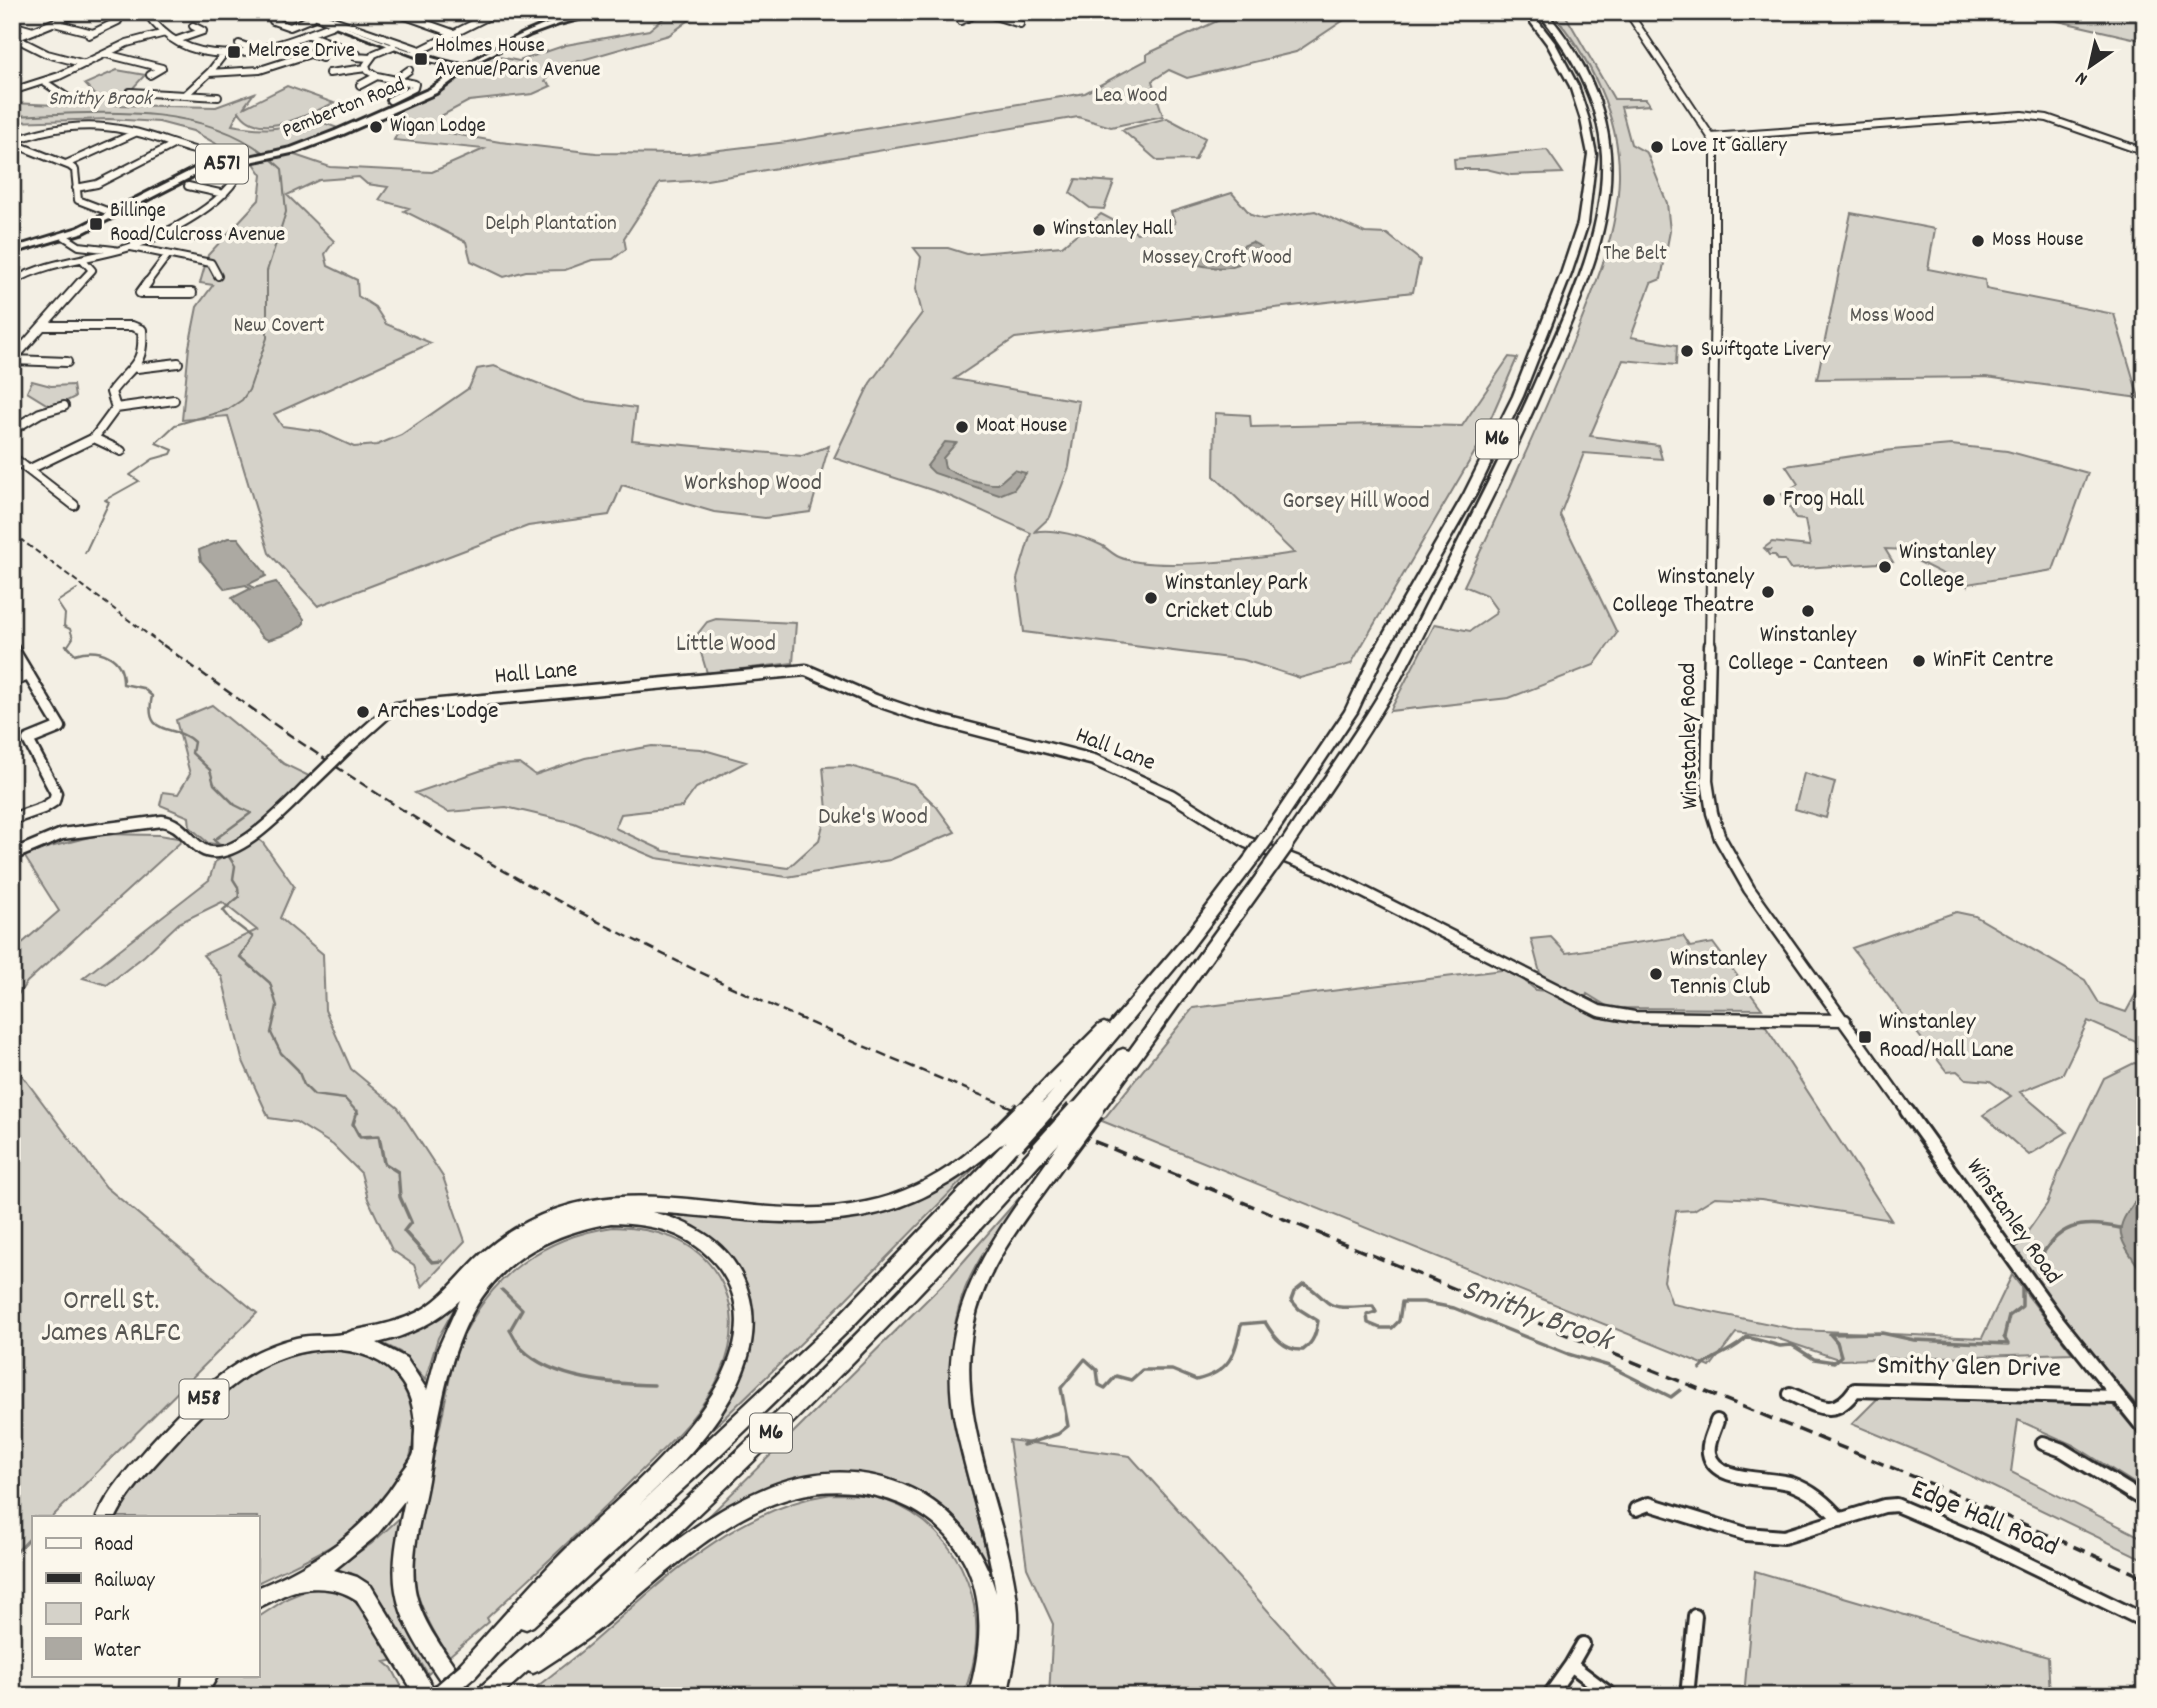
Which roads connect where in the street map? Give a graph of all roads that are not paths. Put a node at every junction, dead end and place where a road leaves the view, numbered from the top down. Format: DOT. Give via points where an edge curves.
graph roads {
  1 [pos="59,12"];
  2 [pos="80,12"];
  3 [pos="146,12"];
  4 [pos="400,12"];
  5 [pos="497,12"];
  6 [pos="603,12"];
  7 [pos="981,12"];
  8 [pos="1018,12"];
  9 [pos="1527,12"];
  10 [pos="1542,12"];
  11 [pos="1628,12"];
  12 [pos="307,14"];
  13 [pos="71,16"];
  14 [pos="1000,18"];
  15 [pos="118,21"];
  16 [pos="273,21"];
  17 [pos="961,21"];
  18 [pos="54,23"];
  19 [pos="1020,24"];
  20 [pos="12,25"];
  21 [pos="333,25"];
  22 [pos="193,26"];
  23 [pos="33,31"];
  24 [pos="165,33"];
  25 [pos="453,33"];
  26 [pos="307,34"];
  27 [pos="14,39"];
  28 [pos="177,40"];
  29 [pos="239,44"];
  30 [pos="283,44"];
  31 [pos="393,46"];
  32 [pos="342,48"];
  33 [pos="259,51"];
  34 [pos="416,52"];
  35 [pos="105,53"];
  36 [pos="310,54"];
  37 [pos="223,55"];
  38 [pos="484,55"];
  39 [pos="355,57"];
  40 [pos="322,58"];
  41 [pos="370,58"];
  42 [pos="431,60"];
  43 [pos="85,64"];
  44 [pos="446,64"];
  45 [pos="467,67"];
  46 [pos="366,68"];
  47 [pos="411,70"];
  48 [pos="209,73"];
  49 [pos="332,74"];
  50 [pos="150,75"];
  51 [pos="377,76"];
  52 [pos="454,76"];
  53 [pos="398,78"];
  54 [pos="44,82"];
  55 [pos="360,85"];
  56 [pos="12,91"];
  57 [pos="130,92"];
  58 [pos="185,95"];
  59 [pos="219,97"];
  60 [pos="71,100"];
  61 [pos="390,100"];
  62 [pos="135,133"];
  63 [pos="1711,137"];
  64 [pos="12,142"];
  65 [pos="173,145"];
  66 [pos="194,150"];
  67 [pos="2145,152"];
  68 [pos="243,159"];
  69 [pos="66,164"];
  70 [pos="188,186"];
  71 [pos="76,188"];
  72 [pos="224,194"];
  73 [pos="112,214"];
  74 [pos="160,231"];
  75 [pos="65,237"];
  76 [pos="192,237"];
  77 [pos="130,247"];
  78 [pos="114,250"];
  79 [pos="12,251"];
  80 [pos="167,256"];
  81 [pos="83,260"];
  82 [pos="218,276"];
  83 [pos="13,281"];
  84 [pos="192,293"];
  85 [pos="43,326"];
  86 [pos="13,360"];
  87 [pos="67,362"];
  88 [pos="178,363"];
  89 [pos="137,368"];
  90 [pos="174,400"];
  91 [pos="64,405"];
  92 [pos="116,408"];
  93 [pos="12,430"];
  94 [pos="94,438"];
  95 [pos="121,451"];
  96 [pos="12,457"];
  97 [pos="30,469"];
  98 [pos="74,505"];
  99 [pos="12,646"];
  100 [pos="29,675"];
  101 [pos="12,681"];
  102 [pos="12,819"];
  103 [pos="12,855"];
  104 [pos="1845,1020"];
  105 [pos="1094,1099"];
  106 [pos="1007,1139"];
  107 [pos="343,1340"];
  108 [pos="1790,1394"];
  109 [pos="2117,1397"];
  110 [pos="1717,1421"];
  111 [pos="2145,1430"];
  112 [pos="2043,1443"];
  113 [pos="424,1450"];
  114 [pos="2145,1501"];
  115 [pos="1636,1509"];
  116 [pos="107,1516"];
  117 [pos="1840,1520"];
  118 [pos="275,1591"];
  119 [pos="259,1605"];
  120 [pos="1695,1616"];
  121 [pos="2145,1621"];
  122 [pos="1583,1644"];
  123 [pos="1571,1665"];
  124 [pos="467,1671"];
  125 [pos="192,1676"];
  126 [pos="207,1676"];
  127 [pos="192,1696"];
  128 [pos="428,1696"];
  129 [pos="438,1696"];
  130 [pos="463,1696"];
  131 [pos="485,1696"];
  132 [pos="978,1696"];
  133 [pos="997,1696"];
  134 [pos="1549,1696"];
  135 [pos="1612,1696"];
  136 [pos="1687,1696"];
  1 -- 13 [label="street"];
  2 -- 13 [label="street"];
  3 -- 24 [label="street"];
  4 -- 25 [label="street"];
  5 -- 25 [label="street"];
  6 -- 38 [label="main road, Pemberton Road / A571" via="546,27"];
  7 -- 14 [label="street"];
  7 -- 17 [label="street"];
  8 -- 14 [label="street"];
  9 -- 106 [label="highway, M6, bridge" via="1551,43 1574,86 1592,154 1583,223 1518,396 1351,712 1267,837 1186,945"];
  10 -- 105 [label="highway, M6, bridge" via="1584,76 1600,118 1606,156 1601,215 1583,282 1518,436 1378,706 1271,866"];
  11 -- 63 [label="street, Winstanley Road"];
  12 -- 16 [label="street" via="290,27"];
  12 -- 21 [label="main road"];
  12 -- 34 [label="street"];
  13 -- 18 [label="street"];
  14 -- 19 [label="street"];
  15 -- 18 [label="street" via="91,34"];
  18 -- 23 [label="street"];
  20 -- 23 [label="street"];
  21 -- 26 [label="street"];
  21 -- 31 [label="main road"];
  22 -- 28 [label="street" via="203,31"];
  23 -- 27 [label="street"];
  24 -- 28 [label="street"];
  24 -- 35 [label="street"];
  25 -- 34 [label="street"];
  26 -- 30 [label="street"];
  26 -- 32 [label="street"];
  27 -- 43 [label="street"];
  28 -- 37 [label="street" via="202,52"];
  29 -- 33 [label="street"];
  30 -- 33 [label="street"];
  30 -- 36 [label="street"];
  31 -- 34 [label="main road"];
  31 -- 41 [label="street"];
  33 -- 37 [label="street"];
  34 -- 42 [label="main road"];
  35 -- 43 [label="street"];
  35 -- 50 [label="street" via="162,68"];
  36 -- 40 [label="street"];
  36 -- 48 [label="street" via="260,70"];
  37 -- 48 [label="street"];
  38 -- 42 [label="main road" via="456,64"];
  38 -- 45 [label="main road, Pemberton Road / A571"];
  39 -- 41 [label="street"];
  41 -- 46 [label="street"];
  42 -- 44 [label="main road"];
  43 -- 54 [label="street"];
  44 -- 45 [label="main road"];
  44 -- 52 [label="main road" via="455,70"];
  45 -- 52 [label="main road, Pemberton Road / A571"];
  46 -- 49 [label="street"];
  46 -- 51 [label="street"];
  47 -- 53 [label="street"];
  48 -- 58 [label="street"];
  51 -- 53 [label="street"];
  51 -- 55 [label="street"];
  52 -- 68 [label="main road, Pemberton Road / A571" via="405,105 338,133 293,150"];
  53 -- 61 [label="street" via="415,87"];
  54 -- 56 [label="street"];
  54 -- 60 [label="street"];
  57 -- 58 [label="street"];
  58 -- 59 [label="street"];
  62 -- 64 [label="street" via="52,130"];
  62 -- 65 [label="street"];
  62 -- 69 [label="street"];
  63 -- 67 [label="street" via="2022,115 2047,118"];
  63 -- 104 [label="street, Winstanley Road" via="1715,181 1709,805 1719,843"];
  64 -- 69 [label="street"];
  65 -- 66 [label="street"];
  65 -- 71 [label="street" via="97,184"];
  68 -- 72 [label="street" via="242,172"];
  68 -- 73 [label="main road, Pemberton Road / A571" via="184,176"];
  69 -- 71 [label="street" via="75,170"];
  70 -- 72 [label="street"];
  71 -- 73 [label="street" via="78,200"];
  72 -- 74 [label="street"];
  73 -- 75 [label="main road, Pemberton Road / A571"];
  74 -- 76 [label="street"];
  74 -- 77 [label="street"];
  75 -- 78 [label="street" via="79,246"];
  75 -- 79 [label="main road, Pemberton Road / A571"];
  77 -- 80 [label="street"];
  77 -- 81 [label="street"];
  80 -- 82 [label="street" via="211,263"];
  80 -- 84 [label="street" via="140,293"];
  81 -- 83 [label="street"];
  81 -- 85 [label="street" via="92,270"];
  85 -- 86 [label="street"];
  85 -- 89 [label="street" via="142,330"];
  86 -- 87 [label="street"];
  88 -- 89 [label="street"];
  89 -- 92 [label="street" via="111,392"];
  90 -- 92 [label="street"];
  91 -- 93 [label="street"];
  92 -- 94 [label="street"];
  94 -- 95 [label="street"];
  94 -- 97 [label="street"];
  96 -- 97 [label="street"];
  97 -- 98 [label="street"];
  99 -- 100 [label="street"];
  100 -- 101 [label="street"];
  100 -- 102 [label="street" via="60,727 28,740 56,793 49,805"];
  103 -- 104 [label="street, Hall Lane, bridge" via="60,834 167,822 201,850 218,853 232,848 270,824 391,709 806,670 919,715 1094,760 1171,795 1246,842 1322,871 1606,1013"];
  104 -- 109 [label="street, Winstanley Road" via="2057,1320"];
  105 -- 131 [label="highway, M6, bridge" via="809,1397 636,1562"];
  105 -- 133 [label="highway, M6, bridge" via="990,1259 969,1309 960,1349 964,1428 995,1540 1009,1614 1008,1650"];
  106 -- 107 [label="highway, M6" via="944,1180 901,1200 859,1212 784,1217 624,1204 566,1213 503,1245 444,1304 424,1317 391,1332"];
  106 -- 124 [label="highway, M6" via="895,1271 790,1376"];
  107 -- 113 [label="highway, M58" via="390,1357 412,1378 421,1398"];
  107 -- 116 [label="highway, M58" via="278,1351 227,1379 122,1489"];
  108 -- 109 [label="street, Smithy Glen Drive" via="1828,1409 1847,1405 1855,1391"];
  109 -- 111 [label="street, Winstanley Road"];
  110 -- 117 [label="street" via="1709,1451 1718,1468 1746,1478 1790,1482 1818,1497"];
  112 -- 114 [label="street" via="2073,1452"];
  113 -- 118 [label="highway" via="402,1491 370,1531 336,1559"];
  113 -- 124 [label="highway, M6" via="445,1350 457,1322 481,1283 528,1242 585,1220 646,1218 697,1236 732,1274 742,1306 744,1339 718,1402"];
  113 -- 130 [label="highway, M58" via="406,1555 405,1589 411,1610"];
  115 -- 117 [label="street, Edge Hall Road" via="1649,1504 1746,1534 1784,1537"];
  117 -- 121 [label="street, Edge Hall Road" via="1884,1506 1904,1508"];
  118 -- 119 [label="highway"];
  118 -- 128 [label="highway" via="333,1579 351,1584 364,1593"];
  120 -- 136 [label="street"];
  122 -- 123 [label="street"];
  123 -- 134 [label="street"];
  123 -- 135 [label="street"];
  124 -- 129 [label="highway, M6, bridge"];
  125 -- 127 [label="highway"];
  126 -- 127 [label="highway"];
  131 -- 132 [label="highway, M6" via="592,1623 701,1534 741,1508 777,1492 831,1481 866,1483 915,1500 943,1519 965,1545 981,1575 990,1610 990,1646"];
}
